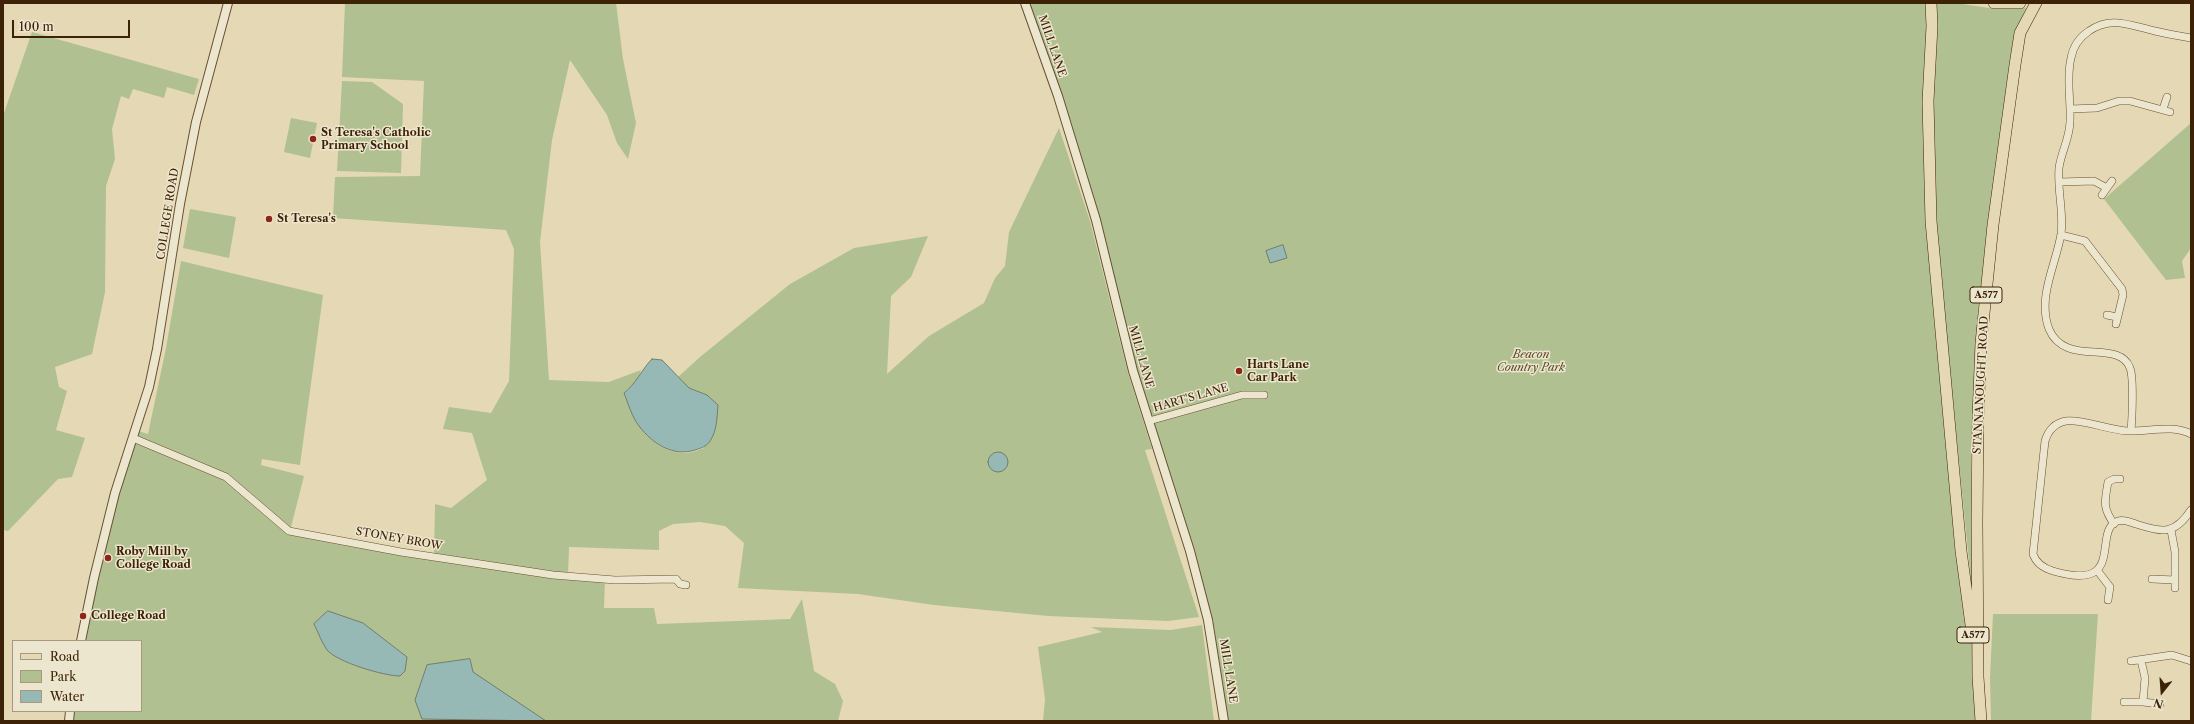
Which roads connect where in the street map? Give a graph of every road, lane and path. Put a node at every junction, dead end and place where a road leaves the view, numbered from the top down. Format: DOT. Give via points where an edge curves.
graph roads {
  1 [pos="228,3"];
  2 [pos="1025,3"];
  3 [pos="1931,3"];
  4 [pos="1994,3"];
  5 [pos="2020,3"];
  6 [pos="2036,3"];
  7 [pos="2191,38"];
  8 [pos="2167,97"];
  9 [pos="2070,109"];
  10 [pos="2112,181"];
  11 [pos="2060,182"];
  12 [pos="2107,188"];
  13 [pos="2102,195"];
  14 [pos="2061,235"];
  15 [pos="2107,315"];
  16 [pos="1264,395"];
  17 [pos="1149,421"];
  18 [pos="2131,431"];
  19 [pos="134,434"];
  20 [pos="2191,434"];
  21 [pos="2120,480"];
  22 [pos="2191,510"];
  23 [pos="2114,524"];
  24 [pos="2172,530"];
  25 [pos="2097,570"];
  26 [pos="2152,579"];
  27 [pos="686,584"];
  28 [pos="2110,603"];
  29 [pos="81,640"];
  30 [pos="2141,660"];
  31 [pos="2131,661"];
  32 [pos="2191,661"];
  33 [pos="1978,677"];
  34 [pos="2124,702"];
  35 [pos="2143,702"];
  36 [pos="2160,704"];
  37 [pos="1224,721"];
  38 [pos="1981,721"];
  1 -- 19 [label="street, COLLEGE ROAD" via="196,122 157,349"];
  2 -- 17 [label="street, MILL LANE" via="1058,96 1096,220 1129,357"];
  3 -- 33 [label="main road, STANNANOUGHT ROAD / A577" via="1928,102 1931,221 1961,551"];
  4 -- 5 [label="main road"];
  6 -- 33 [label="main road, STANNANOUGHT ROAD / A577" via="2020,33 1993,225 1981,343 1978,418"];
  7 -- 9 [label="street" via="2123,22 2106,23 2094,28 2080,40 2072,54 2069,71"];
  8 -- 9 [label="street" via="2167,110 2130,101 2119,101 2097,108"];
  9 -- 11 [label="street" via="2069,133 2060,162"];
  10 -- 12 [label="street"];
  11 -- 12 [label="street" via="2094,181"];
  11 -- 14 [label="street"];
  12 -- 13 [label="street"];
  14 -- 15 [label="street" via="2085,242 2122,289 2117,320"];
  14 -- 18 [label="street" via="2046,293 2050,330 2056,340 2066,347 2116,355 2128,364 2132,374"];
  16 -- 17 [label="street, HART'S LANE" via="1242,394"];
  17 -- 37 [label="street, MILL LANE" via="1190,552 1208,620"];
  18 -- 20 [label="street" via="2177,429"];
  18 -- 25 [label="street" via="2068,421 2052,428 2045,441 2032,545 2035,559 2044,568 2066,574 2085,576"];
  19 -- 27 [label="street, STONEY BROW" via="226,477 290,531 401,552 553,575 615,580 676,579 680,584"];
  19 -- 29 [label="street" via="115,492"];
  21 -- 23 [label="street" via="2108,482 2104,503 2106,512"];
  22 -- 24 [label="street"];
  23 -- 24 [label="street" via="2123,521 2160,531"];
  23 -- 25 [label="street" via="2107,534 2104,559"];
  24 -- 26 [label="street" via="2175,584"];
  25 -- 28 [label="street" via="2110,587"];
  30 -- 31 [label="street"];
  30 -- 32 [label="street" via="2172,655"];
  30 -- 35 [label="street" via="2145,678"];
  33 -- 38 [label="main road, STANNANOUGHT ROAD / A577"];
  34 -- 35 [label="street"];
  35 -- 36 [label="street"];
}
